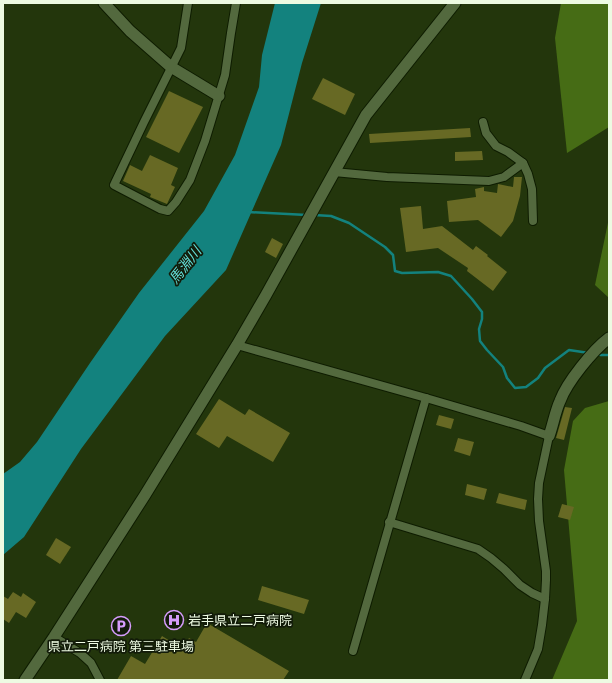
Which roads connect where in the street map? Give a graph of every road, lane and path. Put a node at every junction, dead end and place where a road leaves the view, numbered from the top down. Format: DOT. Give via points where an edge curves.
graph roads {
  1 [pos="104,3"];
  2 [pos="188,3"];
  3 [pos="236,3"];
  4 [pos="455,3"];
  5 [pos="171,66"];
  6 [pos="219,96"];
  7 [pos="483,122"];
  8 [pos="523,162"];
  9 [pos="334,172"];
  10 [pos="533,221"];
  11 [pos="609,338"];
  12 [pos="237,345"];
  13 [pos="426,398"];
  14 [pos="550,436"];
  15 [pos="390,522"];
  16 [pos="545,599"];
  17 [pos="54,637"];
  18 [pos="353,651"];
  19 [pos="25,680"];
  20 [pos="100,680"];
  21 [pos="525,680"];
  1 -- 5 [label="street" via="130,31"];
  2 -- 5 [label="street" via="180,48"];
  3 -- 6 [label="street" via="226,76"];
  4 -- 9 [label="street" via="366,114"];
  5 -- 6 [label="street"];
  5 -- 6 [label="street" via="114,185 168,211 190,180"];
  7 -- 8 [label="street" via="486,133 496,146"];
  8 -- 9 [label="street" via="504,177 489,181"];
  8 -- 10 [label="street" via="532,189"];
  9 -- 12 [label="street"];
  11 -- 14 [label="street" via="588,358 564,390"];
  12 -- 13 [label="street"];
  12 -- 17 [label="street"];
  13 -- 14 [label="street"];
  13 -- 15 [label="street"];
  14 -- 16 [label="street" via="538,499 546,570"];
  15 -- 16 [label="street" via="478,549 520,585"];
  15 -- 18 [label="street"];
  16 -- 21 [label="street" via="538,649"];
  17 -- 19 [label="street"];
  17 -- 20 [label="street" via="86,658"];
}
